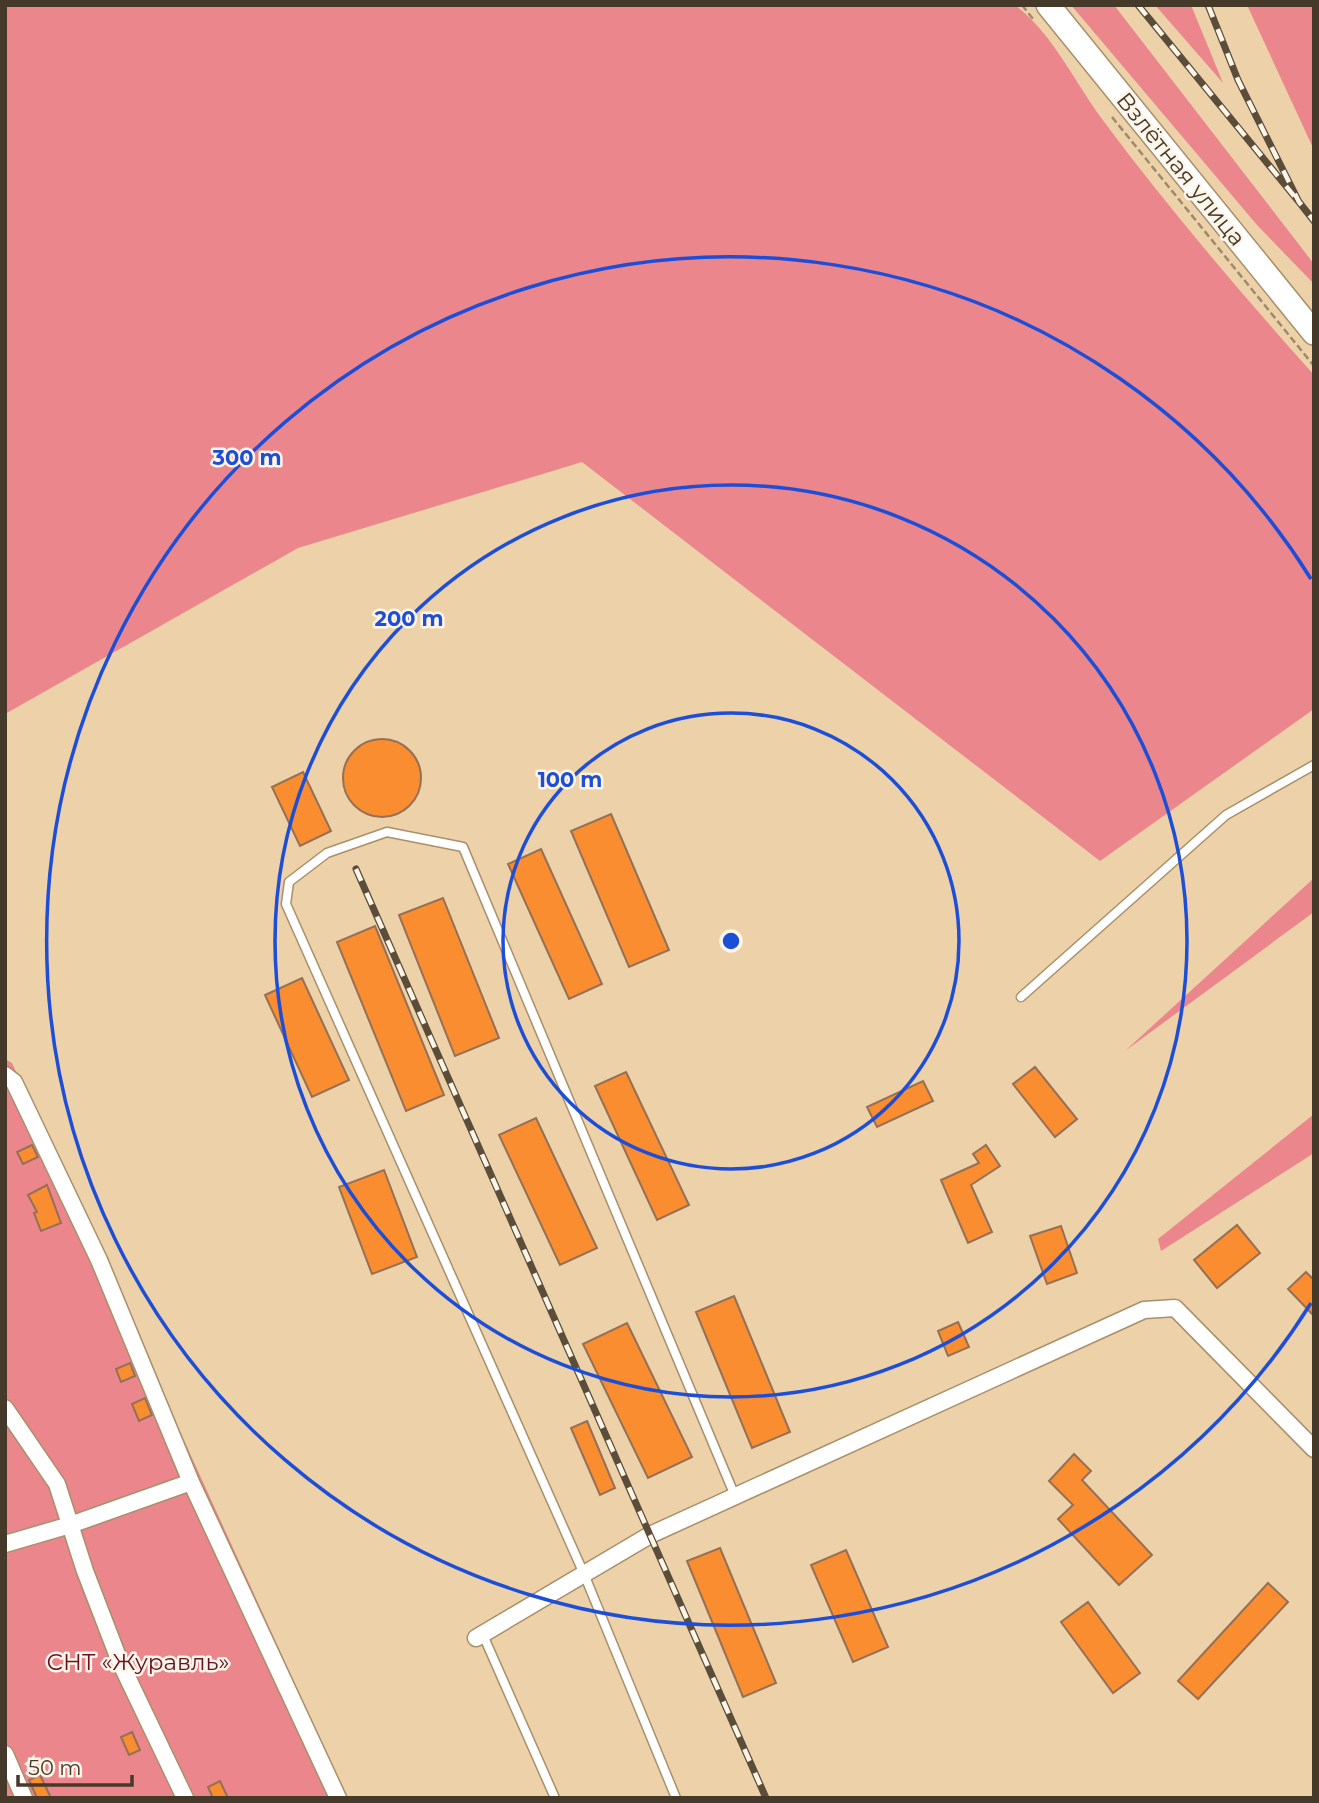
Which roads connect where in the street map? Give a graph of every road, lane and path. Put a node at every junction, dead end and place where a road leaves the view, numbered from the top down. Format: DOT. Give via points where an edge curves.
graph roads {
  1 [pos="1022,5"];
  2 [pos="1043,15"];
  3 [pos="1105,107"];
  4 [pos="1314,333"];
  5 [pos="1314,366"];
  6 [pos="1314,765"];
  7 [pos="1021,997"];
  8 [pos="5,1075"];
  9 [pos="5,1408"];
  10 [pos="1314,1449"];
  11 [pos="191,1482"];
  12 [pos="734,1496"];
  13 [pos="70,1525"];
  14 [pos="5,1544"];
  15 [pos="584,1574"];
  16 [pos="480,1636"];
  17 [pos="5,1754"];
  18 [pos="24,1798"];
  19 [pos="185,1798"];
  20 [pos="338,1798"];
  21 [pos="555,1798"];
  22 [pos="676,1798"];
  1 -- 2 [label="path"];
  2 -- 4 [label="street, Взлётная улица"];
  3 -- 5 [label="path"];
  6 -- 7 [label="lane" via="1226,815"];
  8 -- 11 [label="street" via="14,1082 99,1260"];
  9 -- 13 [label="street" via="57,1484"];
  10 -- 12 [label="street" via="1175,1308 1144,1310"];
  11 -- 13 [label="street"];
  11 -- 20 [label="street"];
  12 -- 15 [label="street" via="650,1535"];
  12 -- 15 [label="lane" via="463,847 387,832 327,853 289,882 286,904"];
  13 -- 14 [label="street"];
  13 -- 19 [label="street" via="120,1662"];
  15 -- 16 [label="street"];
  15 -- 22 [label="lane"];
  16 -- 21 [label="lane"];
  17 -- 18 [label="street"];
}
